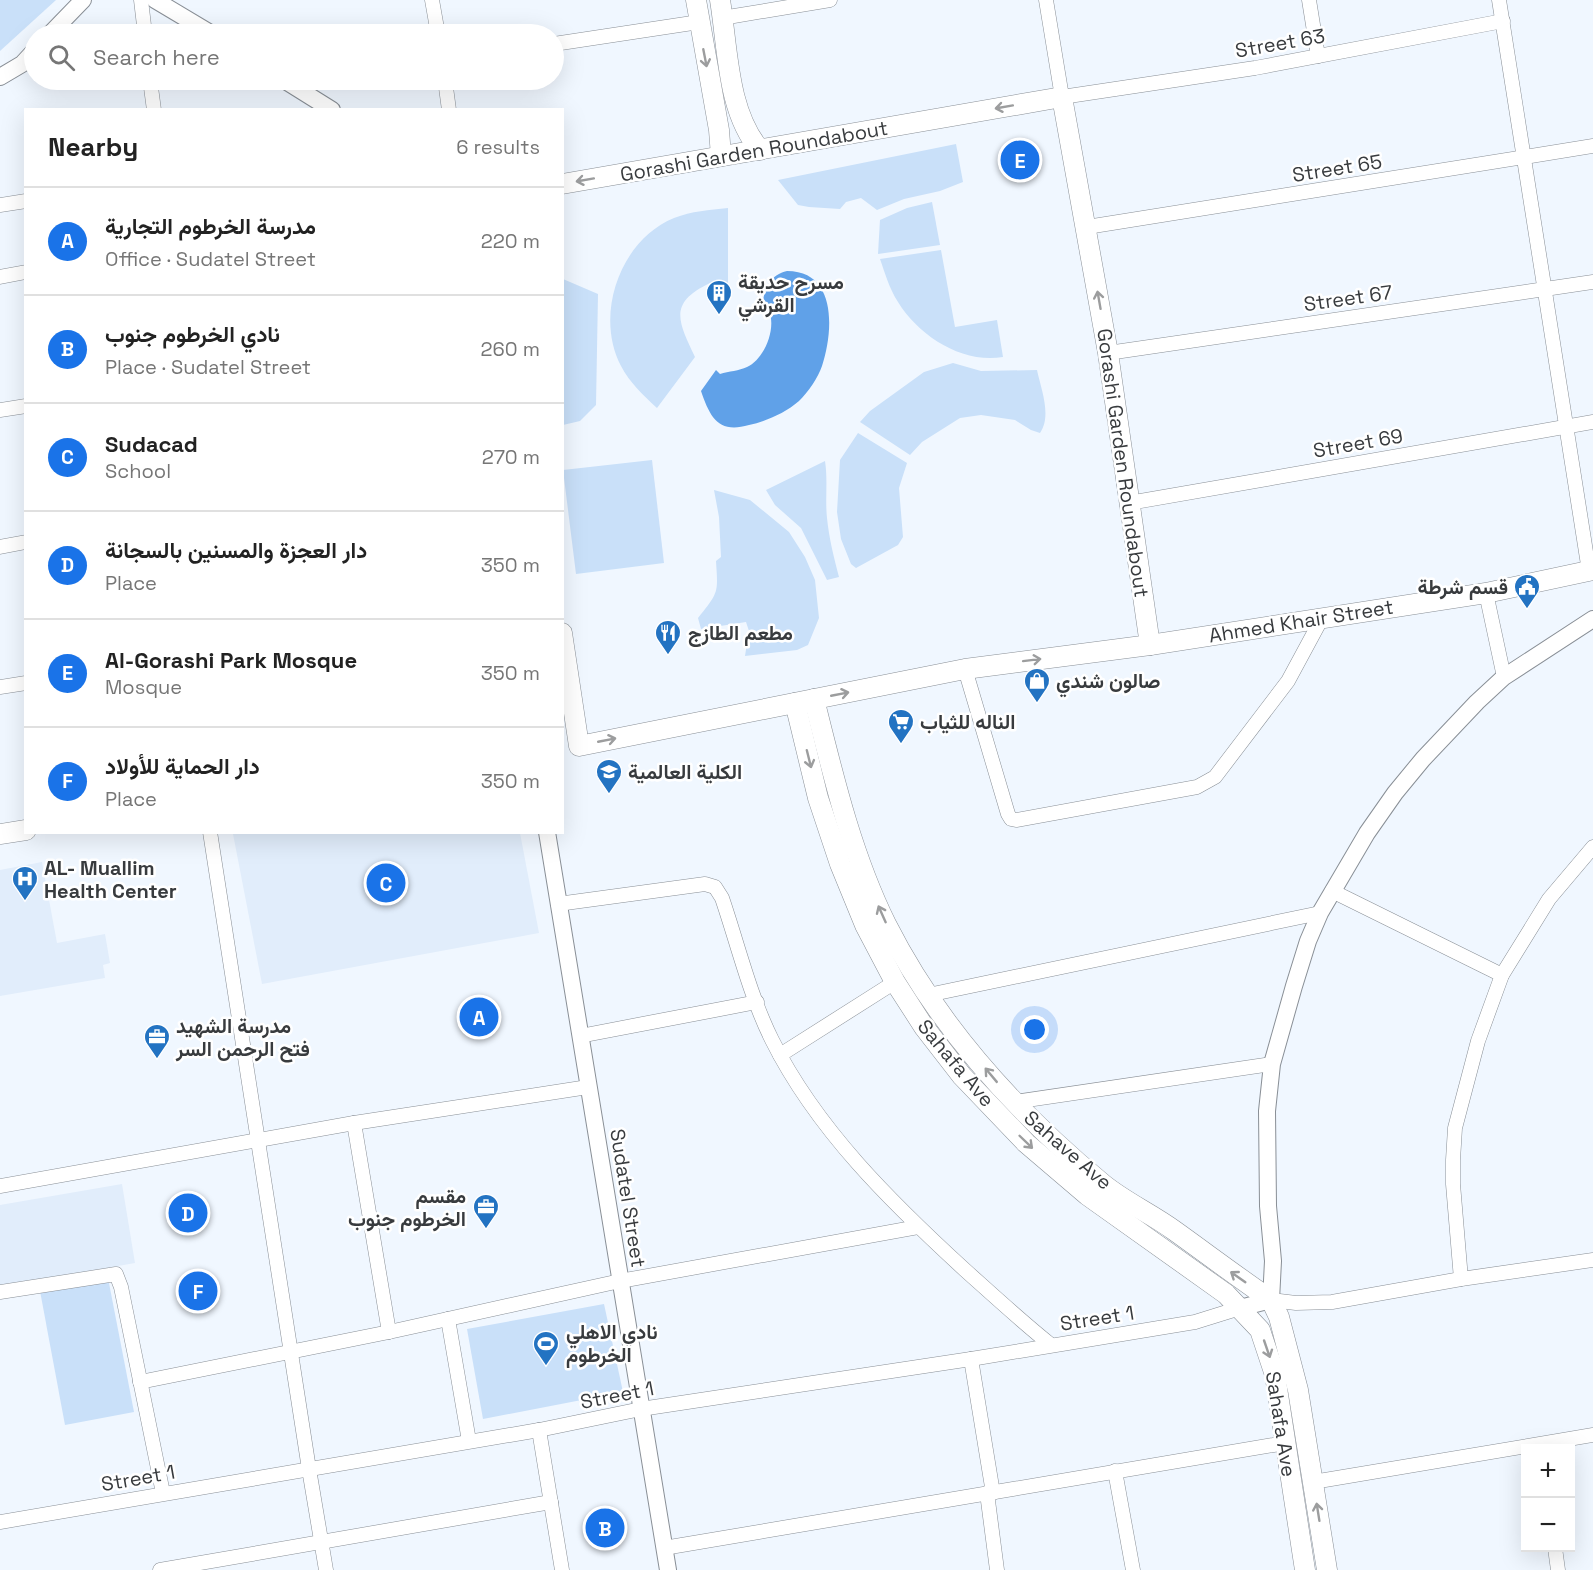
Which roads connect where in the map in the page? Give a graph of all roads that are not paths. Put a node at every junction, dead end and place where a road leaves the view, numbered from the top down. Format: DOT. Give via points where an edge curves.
graph roads {
  1 [pos="83,0"];
  2 [pos="141,0"];
  3 [pos="432,0"];
  4 [pos="696,0"];
  5 [pos="830,0"];
  6 [pos="1046,0"];
  7 [pos="1309,0"];
  8 [pos="1499,0"];
  9 [pos="159,1"];
  10 [pos="721,9"];
  11 [pos="1503,21"];
  12 [pos="699,22"];
  13 [pos="60,24"];
  14 [pos="144,24"];
  15 [pos="196,24"];
  16 [pos="436,24"];
  17 [pos="564,42"];
  18 [pos="1318,56"];
  19 [pos="24,62"];
  20 [pos="0,77"];
  21 [pos="151,90"];
  22 [pos="300,90"];
  23 [pos="446,90"];
  24 [pos="1062,97"];
  25 [pos="154,108"];
  26 [pos="329,108"];
  27 [pos="449,108"];
  28 [pos="1593,146"];
  29 [pos="760,150"];
  30 [pos="721,156"];
  31 [pos="1524,158"];
  32 [pos="564,184"];
  33 [pos="24,201"];
  34 [pos="0,205"];
  35 [pos="1087,227"];
  36 [pos="24,272"];
  37 [pos="0,277"];
  38 [pos="1593,282"];
  39 [pos="1543,290"];
  40 [pos="1108,353"];
  41 [pos="24,406"];
  42 [pos="0,410"];
  43 [pos="1593,422"];
  44 [pos="1565,427"];
  45 [pos="1129,503"];
  46 [pos="24,542"];
  47 [pos="0,547"];
  48 [pos="1591,571"];
  49 [pos="1486,593"];
  50 [pos="1322,618"];
  51 [pos="1593,619"];
  52 [pos="1150,645"];
  53 [pos="564,658"];
  54 [pos="965,669"];
  55 [pos="1504,677"];
  56 [pos="24,683"];
  57 [pos="0,687"];
  58 [pos="804,701"];
  59 [pos="571,747"];
  60 [pos="24,830"];
  61 [pos="0,834"];
  62 [pos="210,834"];
  63 [pos="547,834"];
  64 [pos="1593,847"];
  65 [pos="1332,891"];
  66 [pos="558,904"];
  67 [pos="1320,913"];
  68 [pos="1502,975"];
  69 [pos="894,982"];
  70 [pos="928,995"];
  71 [pos="757,1002"];
  72 [pos="580,1036"];
  73 [pos="780,1055"];
  74 [pos="1272,1064"];
  75 [pos="588,1087"];
  76 [pos="1014,1102"];
  77 [pos="354,1123"];
  78 [pos="257,1140"];
  79 [pos="0,1186"];
  80 [pos="918,1227"];
  81 [pos="1593,1260"];
  82 [pos="1461,1279"];
  83 [pos="620,1281"];
  84 [pos="0,1292"];
  85 [pos="1271,1300"];
  86 [pos="1240,1308"];
  87 [pos="448,1319"];
  88 [pos="389,1332"];
  89 [pos="1051,1345"];
  90 [pos="291,1352"];
  91 [pos="971,1359"];
  92 [pos="140,1382"];
  93 [pos="641,1409"];
  94 [pos="539,1430"];
  95 [pos="1593,1435"];
  96 [pos="469,1441"];
  97 [pos="1285,1443"];
  98 [pos="1554,1444"];
  99 [pos="1521,1450"];
  100 [pos="309,1469"];
  101 [pos="1115,1471"];
  102 [pos="1313,1482"];
  103 [pos="163,1493"];
  104 [pos="990,1493"];
  105 [pos="551,1502"];
  106 [pos="0,1522"];
  107 [pos="321,1542"];
  108 [pos="664,1548"];
  109 [pos="1556,1552"];
  110 [pos="160,1570"];
  111 [pos="326,1570"];
  112 [pos="562,1570"];
  113 [pos="668,1570"];
  114 [pos="997,1570"];
  115 [pos="1133,1570"];
  116 [pos="1305,1570"];
  117 [pos="1327,1570"];
  118 [pos="1558,1570"];
  1 -- 13 [label="street"];
  2 -- 14 [label="street"];
  3 -- 16 [label="street"];
  4 -- 12 [label="main road"];
  5 -- 10 [label="street"];
  6 -- 24 [label="street"];
  7 -- 18 [label="street"];
  8 -- 11 [label="street"];
  9 -- 15 [label="street"];
  10 -- 29 [label="main road" via="736,103 750,138"];
  11 -- 18 [label="street, Street 63"];
  11 -- 31 [label="street"];
  12 -- 17 [label="street"];
  12 -- 30 [label="main road, one-way"];
  18 -- 24 [label="street, Street 63"];
  19 -- 20 [label="street"];
  21 -- 25 [label="street"];
  22 -- 26 [label="street"];
  23 -- 27 [label="street"];
  24 -- 29 [label="main road, Gorashi Garden Roundabout, one-way"];
  24 -- 35 [label="main road, Gorashi Garden Roundabout"];
  28 -- 31 [label="street, Street 65"];
  29 -- 30 [label="main road, Gorashi Garden Roundabout"];
  30 -- 32 [label="main road, Gorashi Garden Roundabout, one-way"];
  31 -- 35 [label="street, Street 65"];
  31 -- 39 [label="street"];
  33 -- 34 [label="street"];
  40 -- 35 [label="main road, Gorashi Garden Roundabout, one-way"];
  36 -- 37 [label="street"];
  38 -- 39 [label="street, Street 67"];
  39 -- 40 [label="street, Street 67"];
  39 -- 44 [label="street"];
  40 -- 45 [label="main road, Gorashi Garden Roundabout"];
  41 -- 42 [label="street"];
  43 -- 44 [label="street, Street 69"];
  44 -- 45 [label="street, Street 69"];
  44 -- 48 [label="street"];
  45 -- 52 [label="main road, Gorashi Garden Roundabout"];
  46 -- 47 [label="street"];
  48 -- 49 [label="main road, Ahmed Khair Street"];
  49 -- 50 [label="main road, Ahmed Khair Street"];
  49 -- 55 [label="street"];
  50 -- 52 [label="main road, Ahmed Khair Street"];
  50 -- 54 [label="street" via="1288,681 1207,783 1016,820 1008,814"];
  51 -- 55 [label="street"];
  54 -- 52 [label="main road, one-way"];
  53 -- 59 [label="main road"];
  58 -- 54 [label="main road, one-way"];
  55 -- 65 [label="street" via="1395,793"];
  56 -- 57 [label="street"];
  59 -- 58 [label="main road, one-way"];
  58 -- 69 [label="main road, Sahafa Ave, one-way" via="819,798 837,855 865,925"];
  70 -- 58 [label="main road, Sahave Ave, one-way" via="885,922"];
  60 -- 61 [label="main road"];
  62 -- 78 [label="street"];
  63 -- 66 [label="street, Sudatel Street"];
  64 -- 68 [label="street" via="1549,899"];
  65 -- 67 [label="street"];
  65 -- 68 [label="street"];
  66 -- 71 [label="street" via="711,885 722,898"];
  66 -- 72 [label="street, Sudatel Street"];
  67 -- 70 [label="street"];
  67 -- 74 [label="street"];
  68 -- 82 [label="street" via="1478,1041 1455,1128 1453,1184"];
  69 -- 73 [label="street"];
  69 -- 86 [label="main road, Sahafa Ave, one-way" via="962,1076 1026,1143 1087,1195"];
  76 -- 70 [label="main road, Sahave Ave, one-way"];
  71 -- 72 [label="street"];
  71 -- 73 [label="street"];
  72 -- 75 [label="street, Sudatel Street"];
  73 -- 80 [label="street" via="834,1135"];
  74 -- 76 [label="street"];
  74 -- 85 [label="street" via="1267,1111"];
  75 -- 77 [label="street"];
  75 -- 83 [label="street, Sudatel Street"];
  85 -- 76 [label="main road, Sahave Ave, one-way" via="1104,1185"];
  77 -- 78 [label="street"];
  77 -- 88 [label="street"];
  78 -- 79 [label="street"];
  78 -- 90 [label="street"];
  80 -- 83 [label="street"];
  80 -- 89 [label="street"];
  81 -- 82 [label="street"];
  82 -- 85 [label="street" via="1332,1302"];
  83 -- 87 [label="street"];
  83 -- 93 [label="street, Sudatel Street"];
  84 -- 92 [label="street" via="116,1274"];
  85 -- 86 [label="street"];
  85 -- 102 [label="main road" via="1298,1390"];
  86 -- 89 [label="street, Street 1" via="1195,1322"];
  86 -- 97 [label="main road, Sahafa Ave, one-way" via="1260,1330 1266,1347 1275,1375"];
  87 -- 88 [label="street"];
  87 -- 96 [label="street"];
  88 -- 90 [label="street"];
  89 -- 91 [label="street, Street 1"];
  90 -- 92 [label="street"];
  90 -- 100 [label="street"];
  91 -- 93 [label="street, Street 1"];
  91 -- 104 [label="street"];
  92 -- 103 [label="street"];
  93 -- 94 [label="street, Street 1"];
  93 -- 108 [label="street, Sudatel Street"];
  94 -- 96 [label="street, Street 1"];
  94 -- 105 [label="street"];
  95 -- 98 [label="street"];
  96 -- 100 [label="street, Street 1"];
  97 -- 101 [label="street"];
  97 -- 116 [label="main road, Sahafa Ave"];
  99 -- 102 [label="street"];
  100 -- 103 [label="street, Street 1"];
  100 -- 107 [label="street"];
  101 -- 104 [label="street"];
  101 -- 115 [label="street"];
  117 -- 102 [label="main road, one-way"];
  103 -- 106 [label="street, Street 1"];
  104 -- 108 [label="street"];
  104 -- 114 [label="street"];
  105 -- 107 [label="street"];
  105 -- 112 [label="street"];
  107 -- 110 [label="street"];
  107 -- 111 [label="street"];
  108 -- 113 [label="street, Sudatel Street"];
  109 -- 118 [label="street"];
}
